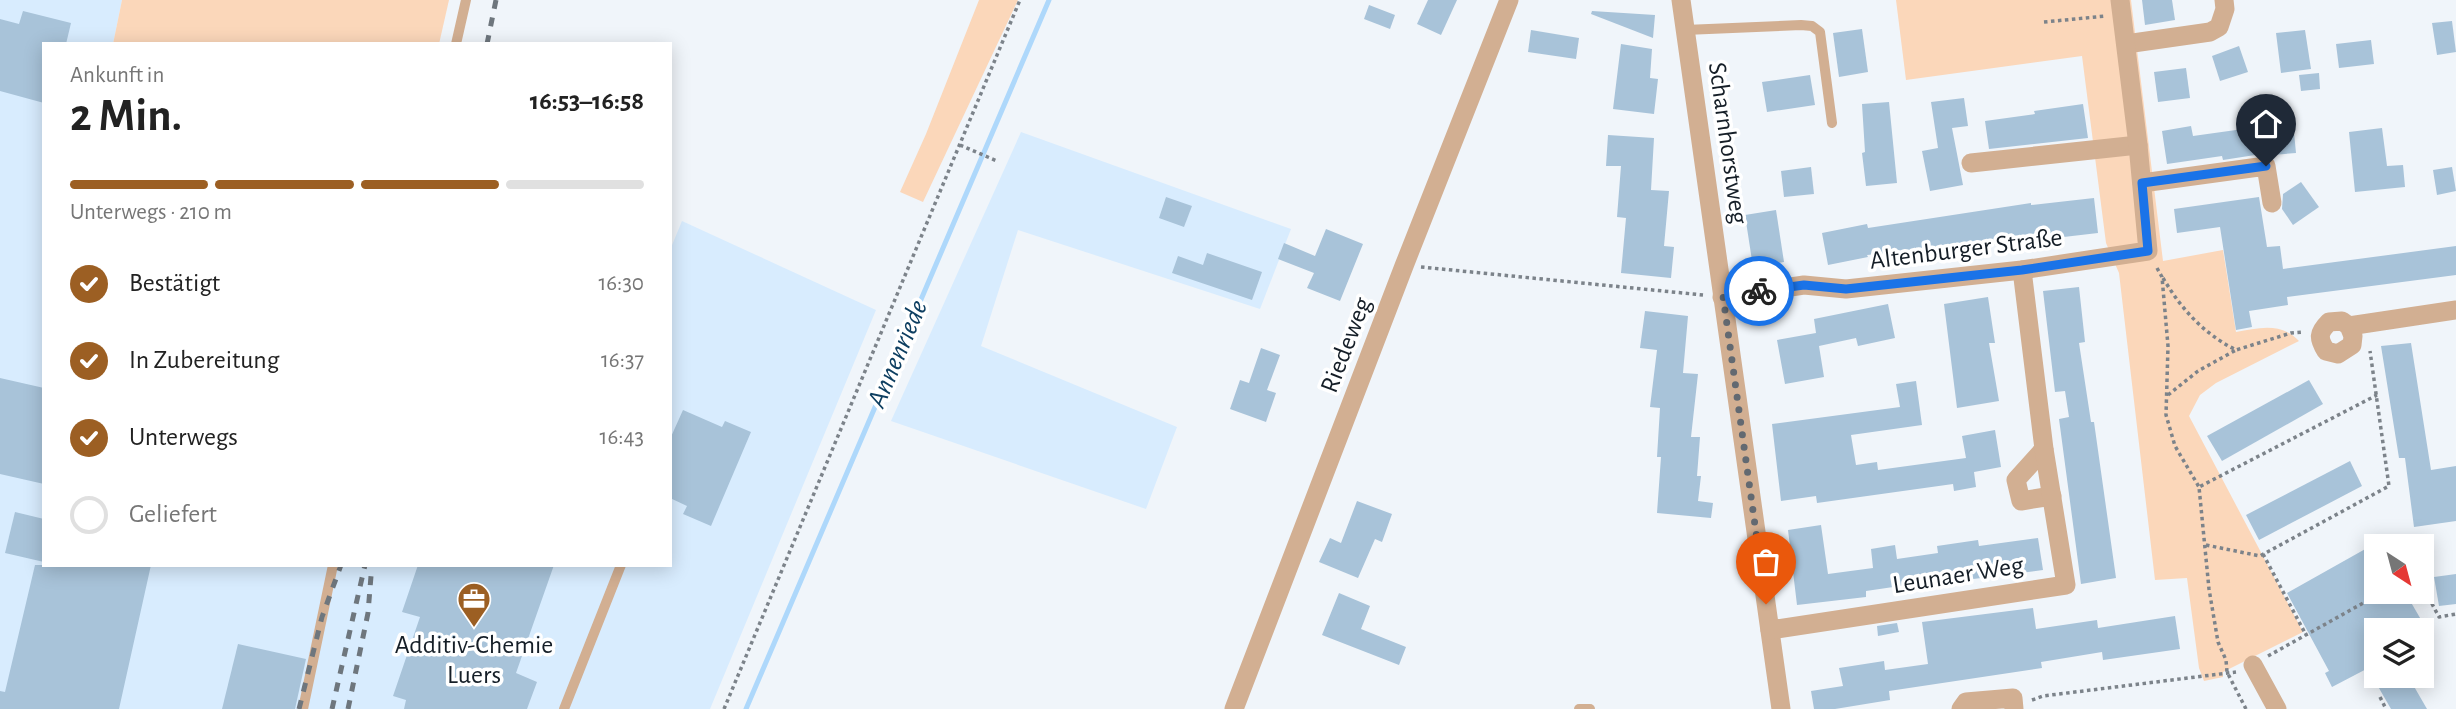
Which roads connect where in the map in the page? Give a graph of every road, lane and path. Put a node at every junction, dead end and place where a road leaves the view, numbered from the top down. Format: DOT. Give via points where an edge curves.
graph roads {
  1 [pos="466,0"];
  2 [pos="1020,0"];
  3 [pos="1509,0"];
  4 [pos="1681,0"];
  5 [pos="2224,0"];
  6 [pos="2121,7"];
  7 [pos="2044,22"];
  8 [pos="1685,30"];
  9 [pos="456,42"];
  10 [pos="2126,44"];
  11 [pos="1832,123"];
  12 [pos="960,145"];
  13 [pos="2138,145"];
  14 [pos="997,161"];
  15 [pos="1971,163"];
  16 [pos="2142,183"];
  17 [pos="2272,203"];
  18 [pos="2148,251"];
  19 [pos="1404,266"];
  20 [pos="2022,270"];
  21 [pos="2162,277"];
  22 [pos="1723,296"];
  23 [pos="2456,310"];
  24 [pos="2357,325"];
  25 [pos="2320,331"];
  26 [pos="2236,350"];
  27 [pos="2377,395"];
  28 [pos="2167,396"];
  29 [pos="2044,449"];
  30 [pos="2199,487"];
  31 [pos="2052,496"];
  32 [pos="2206,545"];
  33 [pos="2263,554"];
  34 [pos="334,567"];
  35 [pos="620,567"];
  36 [pos="2364,602"];
  37 [pos="2432,604"];
  38 [pos="2456,614"];
  39 [pos="1770,630"];
  40 [pos="2305,635"];
  41 [pos="2253,665"];
  42 [pos="2227,672"];
  43 [pos="2380,697"];
  44 [pos="2013,704"];
  45 [pos="303,709"];
  46 [pos="564,709"];
  47 [pos="724,709"];
  48 [pos="1234,709"];
  49 [pos="1579,709"];
  50 [pos="1590,709"];
  51 [pos="1781,709"];
  52 [pos="1961,709"];
  53 [pos="2246,709"];
  54 [pos="2277,709"];
  55 [pos="2386,709"];
  1 -- 9 [label="lane"];
  2 -- 12 [label="path"];
  3 -- 19 [label="street, Riedeweg"];
  4 -- 8 [label="street, Scharnhorstweg"];
  5 -- 10 [label="street" via="2219,27 2210,32"];
  6 -- 7 [label="path"];
  6 -- 10 [label="street"];
  8 -- 11 [label="lane" via="1812,26 1820,32"];
  8 -- 22 [label="street, Scharnhorstweg"];
  10 -- 13 [label="street"];
  12 -- 14 [label="path"];
  12 -- 47 [label="path"];
  13 -- 15 [label="street"];
  13 -- 16 [label="street"];
  16 -- 17 [label="street" via="2266,166"];
  16 -- 18 [label="street"];
  18 -- 20 [label="street, Altenburger Straße"];
  18 -- 21 [label="path"];
  19 -- 22 [label="path"];
  19 -- 48 [label="street, Riedeweg"];
  20 -- 22 [label="street, Altenburger Straße" via="1846,289 1804,285"];
  20 -- 29 [label="street, Leunaer Weg"];
  21 -- 26 [label="path" via="2179,305 2200,326"];
  21 -- 28 [label="path"];
  22 -- 39 [label="street, Scharnhorstweg"];
  23 -- 24 [label="street"];
  24 -- 25 [label="street" via="2329,322"];
  24 -- 25 [label="street" via="2351,345 2338,355 2326,351 2319,340"];
  24 -- 27 [label="path"];
  25 -- 26 [label="path" via="2291,333"];
  26 -- 28 [label="path" via="2198,371"];
  27 -- 30 [label="path"];
  27 -- 33 [label="path" via="2389,486"];
  28 -- 30 [label="path" via="2166,415 2175,446"];
  29 -- 31 [label="street, Leunaer Weg"];
  29 -- 31 [label="street" via="2016,480 2021,501"];
  30 -- 32 [label="path"];
  31 -- 39 [label="street, Leunaer Weg" via="2066,585"];
  32 -- 33 [label="path"];
  32 -- 42 [label="path" via="2211,602"];
  33 -- 40 [label="path"];
  34 -- 45 [label="lane"];
  35 -- 46 [label="lane"];
  36 -- 40 [label="path"];
  37 -- 38 [label="path" via="2439,617"];
  39 -- 51 [label="street, Scharnhorstweg"];
  40 -- 41 [label="path"];
  41 -- 42 [label="path"];
  41 -- 54 [label="street"];
  42 -- 44 [label="path"];
  42 -- 53 [label="path"];
  43 -- 55 [label="path"];
  44 -- 52 [label="street" via="1966,702"];
  49 -- 50 [label="lane"];
}
